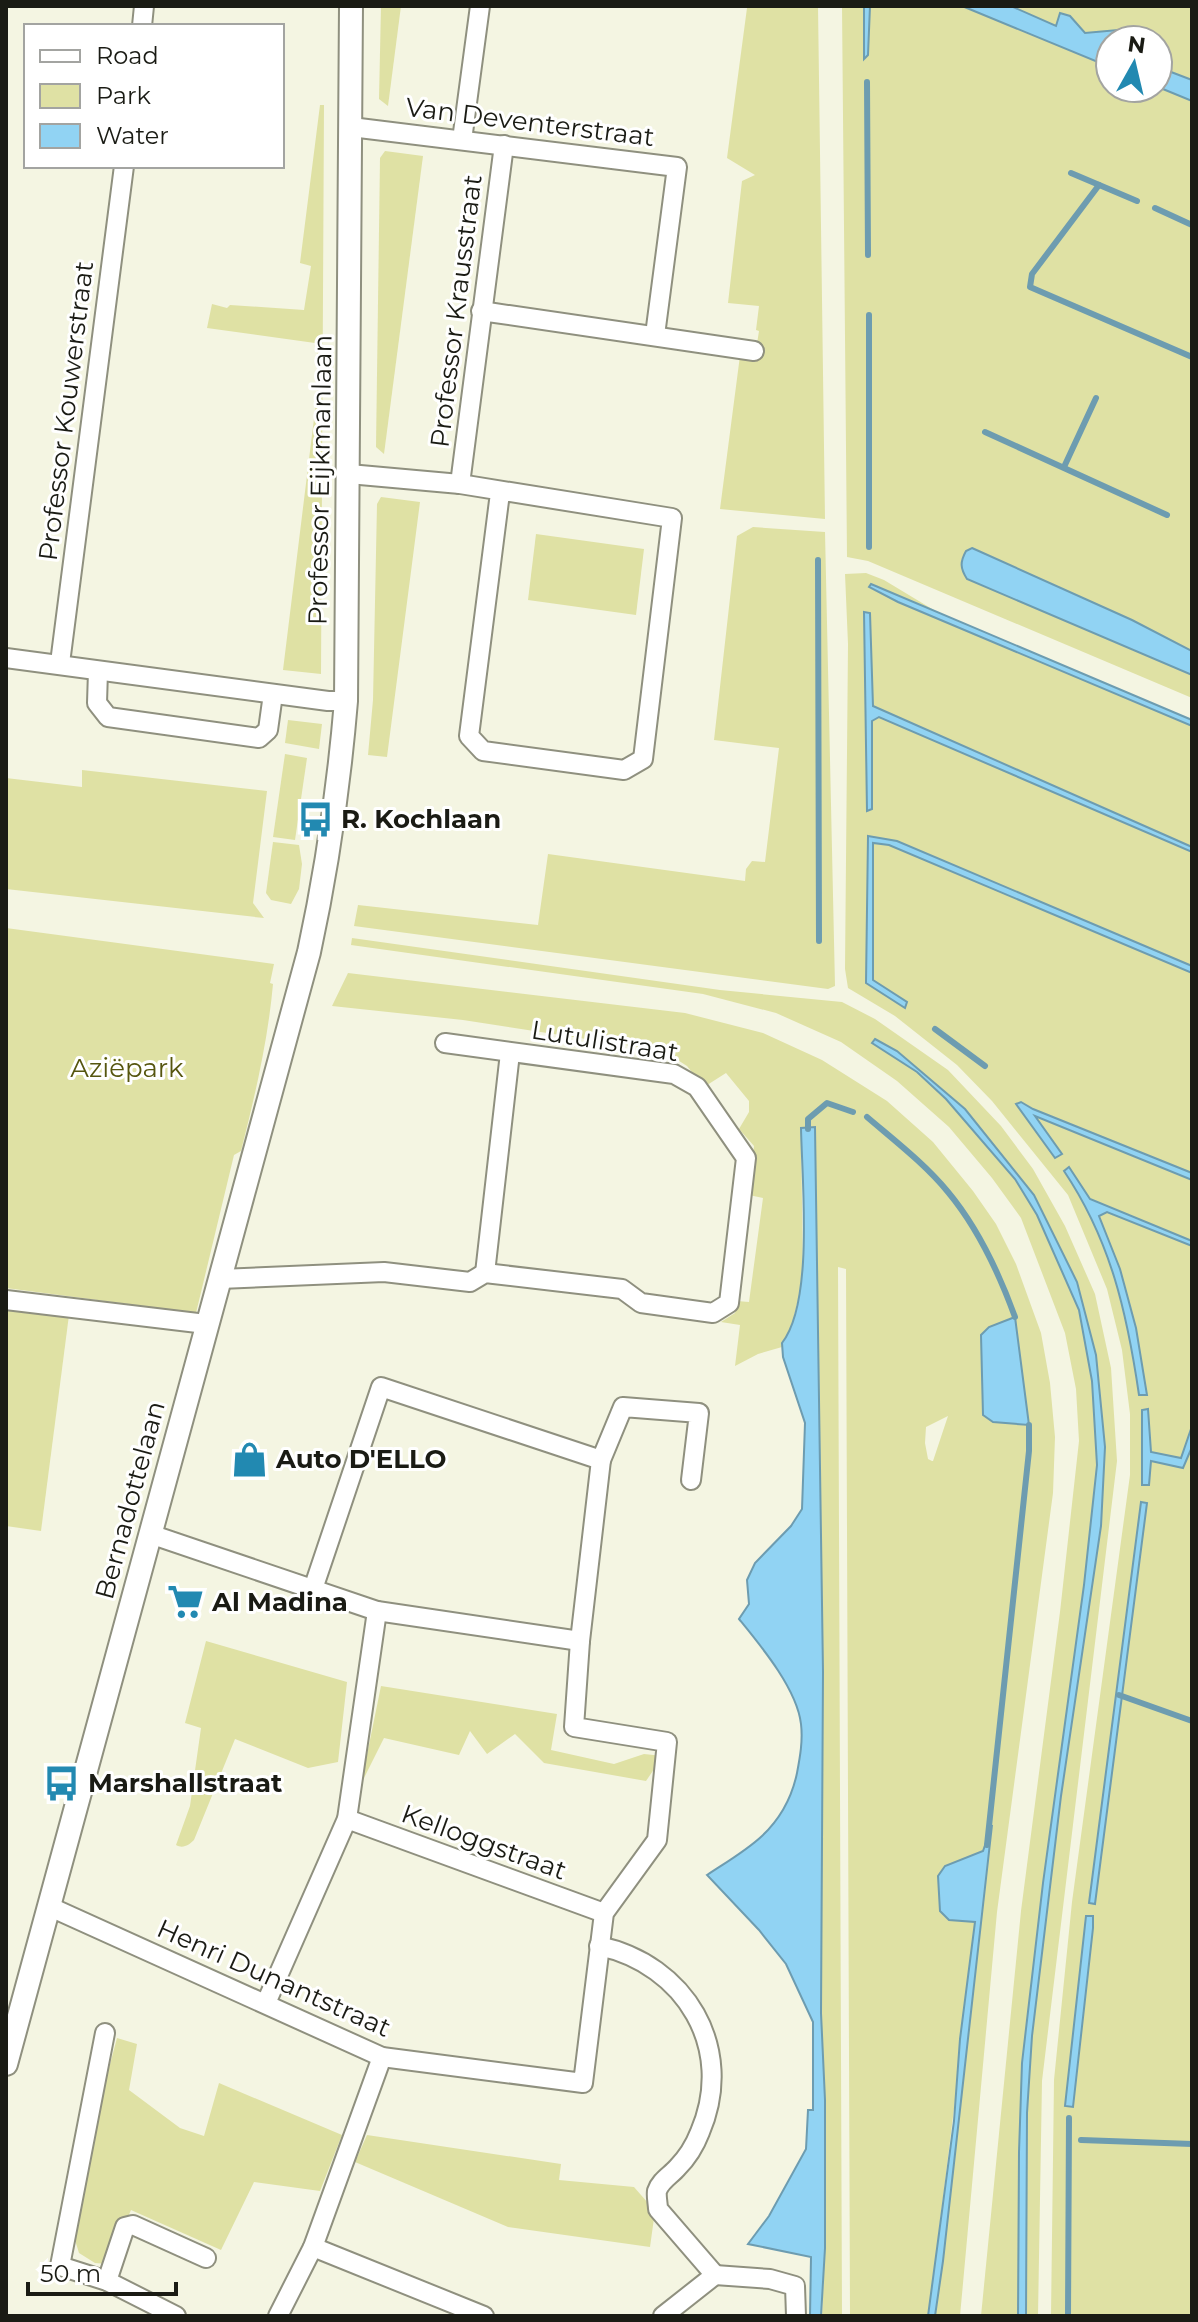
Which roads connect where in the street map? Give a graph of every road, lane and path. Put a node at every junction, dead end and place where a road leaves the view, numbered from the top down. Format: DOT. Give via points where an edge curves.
graph roads {
  1 [pos="351,6"];
  2 [pos="480,6"];
  3 [pos="351,127"];
  4 [pos="462,140"];
  5 [pos="504,145"];
  6 [pos="124,168"];
  7 [pos="481,311"];
  8 [pos="655,335"];
  9 [pos="754,351"];
  10 [pos="349,474"];
  11 [pos="460,484"];
  12 [pos="500,493"];
  13 [pos="6,658"];
  14 [pos="60,663"];
  15 [pos="98,671"];
  16 [pos="273,694"];
  17 [pos="346,701"];
  18 [pos="309,952"];
  19 [pos="445,1043"];
  20 [pos="510,1053"];
  21 [pos="485,1273"];
  22 [pos="220,1279"];
  23 [pos="6,1300"];
  24 [pos="206,1324"];
  25 [pos="601,1460"];
  26 [pos="691,1480"];
  27 [pos="150,1534"];
  28 [pos="313,1589"];
  29 [pos="377,1611"];
  30 [pos="580,1641"];
  31 [pos="347,1819"];
  32 [pos="48,1906"];
  33 [pos="604,1913"];
  34 [pos="599,1946"];
  35 [pos="266,2003"];
  36 [pos="105,2033"];
  37 [pos="382,2057"];
  38 [pos="6,2060"];
  39 [pos="313,2247"];
  40 [pos="206,2258"];
  41 [pos="715,2275"];
  42 [pos="107,2281"];
  43 [pos="176,2316"];
  44 [pos="278,2316"];
  45 [pos="484,2316"];
  46 [pos="663,2316"];
  47 [pos="796,2316"];
  1 -- 3 [label="street, Professor Eijkmanlaan"];
  2 -- 4 [label="street"];
  3 -- 4 [label="street, Van Deventerstraat"];
  3 -- 10 [label="street, Professor Eijkmanlaan"];
  4 -- 5 [label="street, Van Deventerstraat"];
  5 -- 7 [label="street, Professor Krausstraat"];
  5 -- 8 [label="street, Van Deventerstraat" via="677,167"];
  6 -- 14 [label="street, Professor Kouwerstraat"];
  7 -- 8 [label="street"];
  7 -- 11 [label="street, Professor Krausstraat"];
  8 -- 9 [label="street"];
  10 -- 11 [label="street"];
  10 -- 17 [label="street, Professor Eijkmanlaan"];
  11 -- 12 [label="street"];
  12 -- 12 [label="street" via="672,518 643,759 624,770 483,751 469,736"];
  13 -- 14 [label="street"];
  14 -- 15 [label="street"];
  15 -- 16 [label="street"];
  15 -- 16 [label="street" via="97,703 108,717 259,738 268,730"];
  16 -- 17 [label="street"];
  17 -- 18 [label="street, Professor Eijkmanlaan" via="328,853"];
  18 -- 22 [label="street, Bernadottelaan"];
  19 -- 20 [label="street, Lutulistraat"];
  20 -- 21 [label="street"];
  20 -- 21 [label="street, Lutulistraat" via="674,1074 697,1087 746,1158 729,1303 713,1313 641,1303 622,1289"];
  21 -- 22 [label="street" via="470,1282 384,1272"];
  22 -- 24 [label="street, Bernadottelaan"];
  23 -- 24 [label="street"];
  24 -- 27 [label="street, Bernadottelaan"];
  25 -- 26 [label="street" via="623,1407 699,1413"];
  25 -- 28 [label="street" via="381,1387"];
  25 -- 30 [label="street"];
  27 -- 28 [label="street"];
  27 -- 32 [label="street, Bernadottelaan"];
  28 -- 29 [label="street"];
  29 -- 30 [label="street"];
  29 -- 31 [label="street"];
  30 -- 33 [label="street" via="574,1727 667,1742 657,1840"];
  31 -- 33 [label="street, Kelloggstraat"];
  31 -- 35 [label="street"];
  32 -- 35 [label="street, Henri Dunantstraat"];
  32 -- 38 [label="street, Bernadottelaan"];
  33 -- 34 [label="street"];
  34 -- 37 [label="street, Henri Dunantstraat" via="583,2083"];
  34 -- 41 [label="street" via="634,1956 666,1978 691,2007 707,2041 712,2079 706,2117 689,2152 657,2195 658,2209"];
  35 -- 37 [label="street, Henri Dunantstraat"];
  36 -- 42 [label="street" via="60,2266"];
  37 -- 39 [label="street"];
  39 -- 44 [label="street"];
  39 -- 45 [label="street"];
  40 -- 42 [label="street" via="133,2225 125,2227"];
  41 -- 46 [label="street"];
  41 -- 47 [label="street" via="795,2286"];
  42 -- 43 [label="street"];
}
